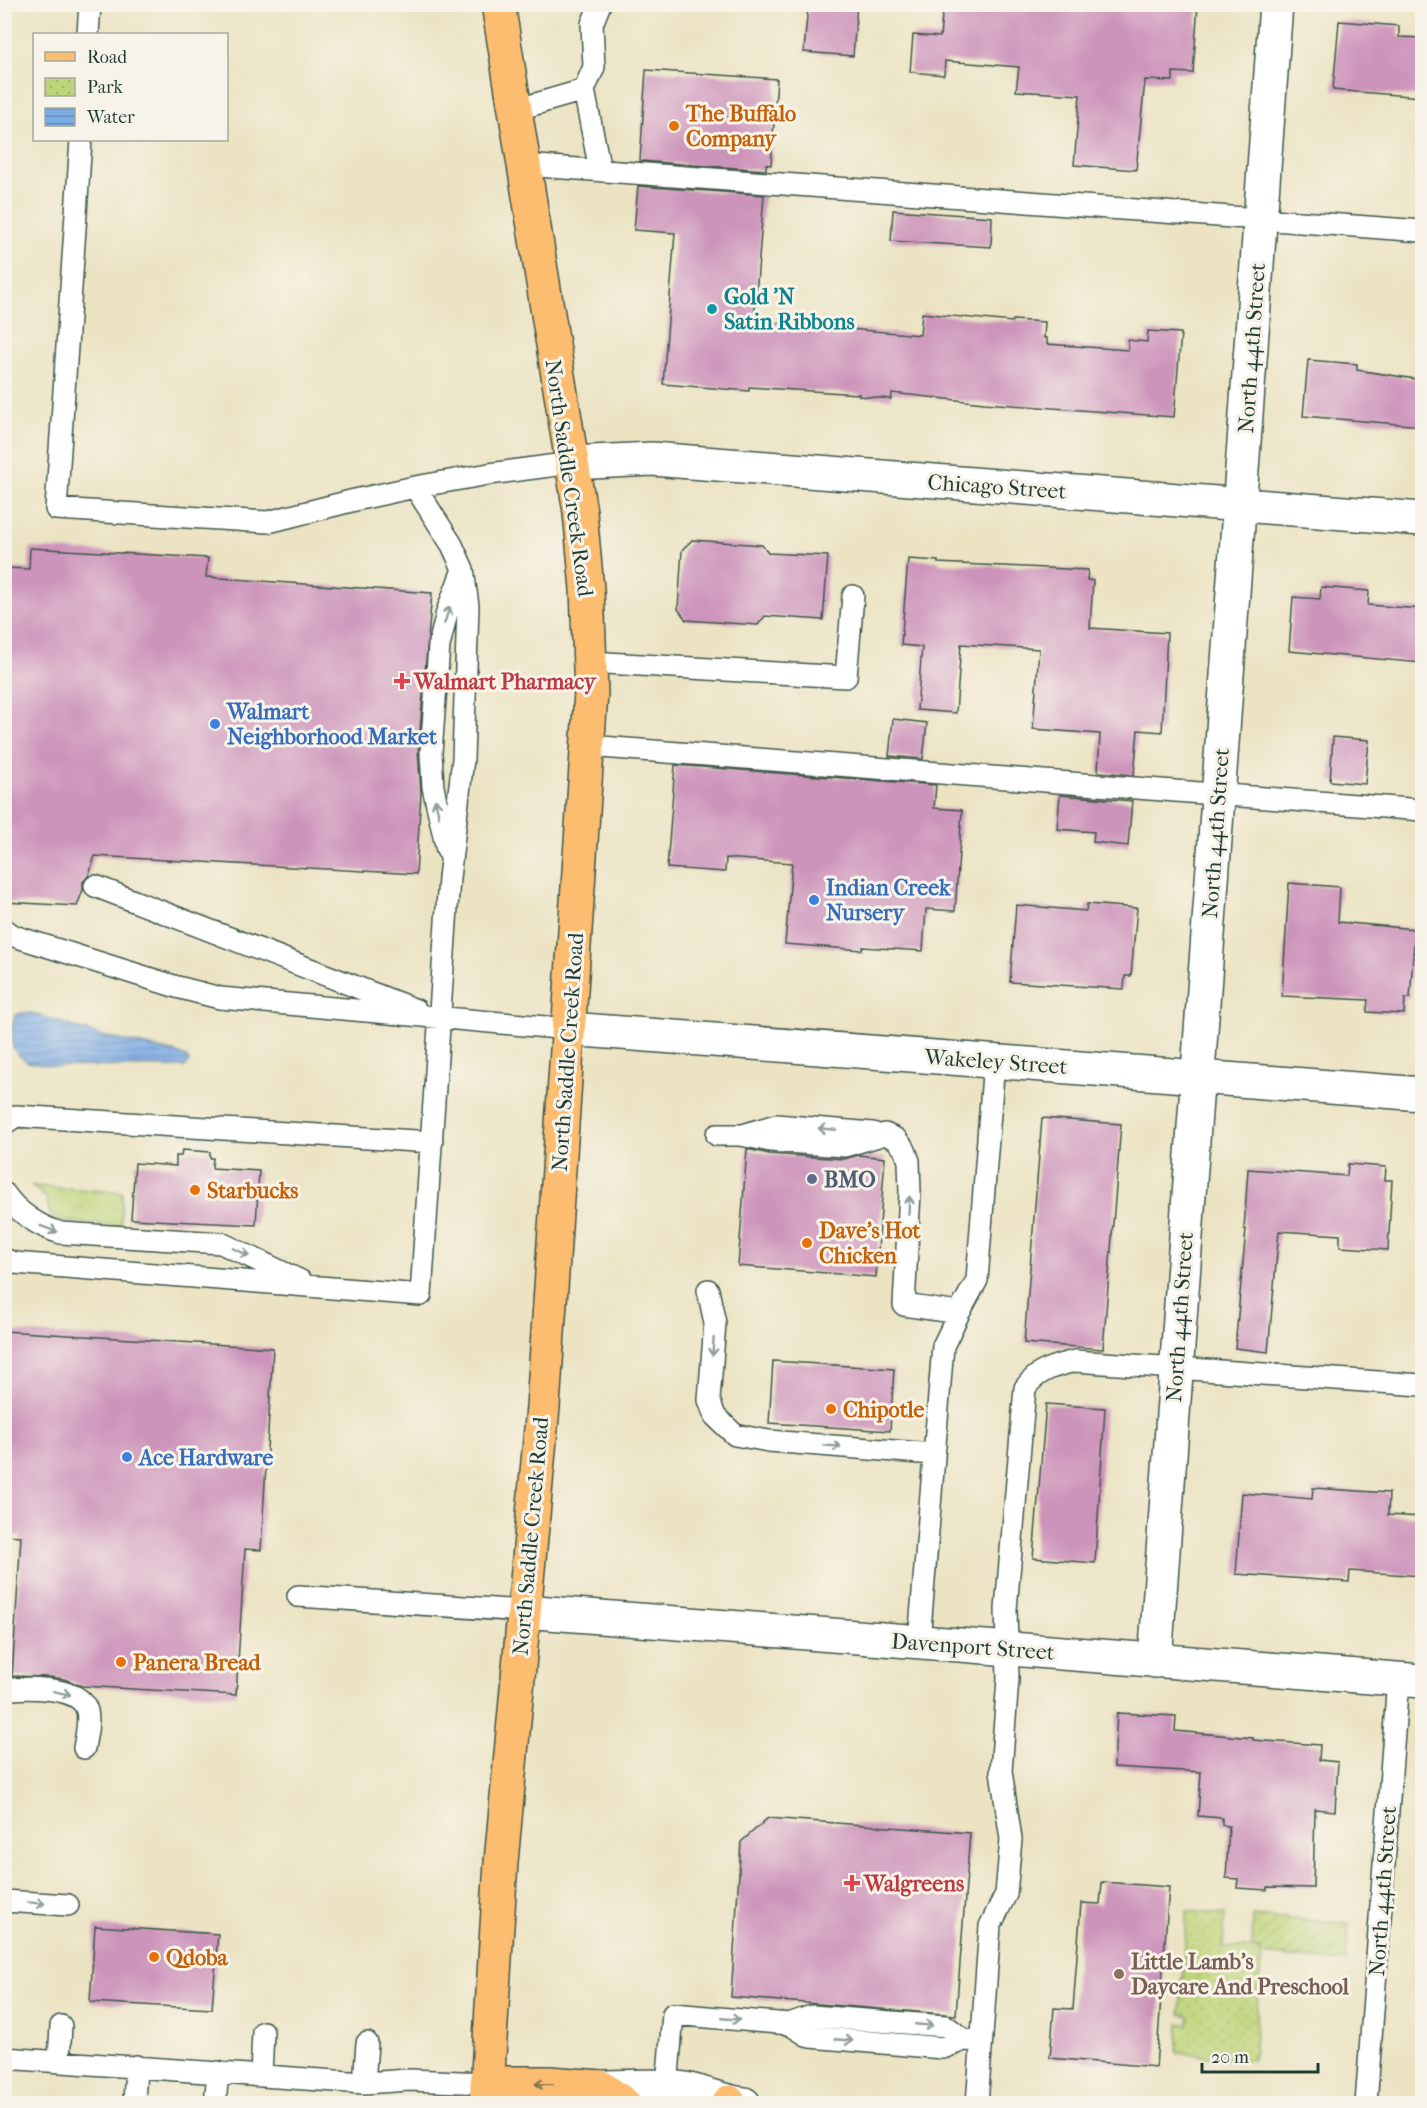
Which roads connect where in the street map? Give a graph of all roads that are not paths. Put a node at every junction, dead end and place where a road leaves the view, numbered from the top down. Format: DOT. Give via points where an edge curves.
graph roads {
  1 [pos="90,4"];
  2 [pos="498,4"];
  3 [pos="600,4"];
  4 [pos="1276,4"];
  5 [pos="88,33"];
  6 [pos="584,90"];
  7 [pos="515,110"];
  8 [pos="81,141"];
  9 [pos="524,165"];
  10 [pos="600,170"];
  11 [pos="1260,219"];
  12 [pos="1422,231"];
  13 [pos="572,463"];
  14 [pos="415,487"];
  15 [pos="1240,505"];
  16 [pos="1422,519"];
  17 [pos="463,569"];
  18 [pos="853,596"];
  19 [pos="590,662"];
  20 [pos="588,746"];
  21 [pos="1218,794"];
  22 [pos="1422,810"];
  23 [pos="450,865"];
  24 [pos="95,886"];
  25 [pos="4,929"];
  26 [pos="439,1018"];
  27 [pos="569,1029"];
  28 [pos="994,1061"];
  29 [pos="1196,1077"];
  30 [pos="1422,1094"];
  31 [pos="4,1124"];
  32 [pos="717,1135"];
  33 [pos="432,1142"];
  34 [pos="4,1193"];
  35 [pos="4,1259"];
  36 [pos="309,1286"];
  37 [pos="708,1290"];
  38 [pos="959,1313"];
  39 [pos="1176,1367"];
  40 [pos="1422,1385"];
  41 [pos="933,1454"];
  42 [pos="298,1596"];
  43 [pos="523,1611"];
  44 [pos="919,1642"];
  45 [pos="1007,1649"];
  46 [pos="1155,1661"];
  47 [pos="1410,1680"];
  48 [pos="4,1690"];
  49 [pos="84,1748"];
  50 [pos="4,1901"];
  51 [pos="68,1905"];
  52 [pos="61,2026"];
  53 [pos="263,2032"];
  54 [pos="972,2040"];
  55 [pos="367,2043"];
  56 [pos="4,2058"];
  57 [pos="59,2061"];
  58 [pos="136,2066"];
  59 [pos="218,2072"];
  60 [pos="261,2075"];
  61 [pos="364,2083"];
  62 [pos="667,2087"];
  63 [pos="612,2095"];
  64 [pos="491,2097"];
  65 [pos="134,2103"];
  66 [pos="215,2103"];
  67 [pos="734,2103"];
  68 [pos="976,2103"];
  69 [pos="1366,2103"];
  1 -- 5 [label="lane"];
  2 -- 7 [label="main road, North Saddle Creek Road"];
  3 -- 6 [label="lane" via="592,24 594,67"];
  4 -- 11 [label="street, North 44th Street"];
  6 -- 7 [label="lane"];
  6 -- 10 [label="lane"];
  7 -- 9 [label="main road, North Saddle Creek Road"];
  8 -- 14 [label="lane" via="56,509 268,522"];
  9 -- 10 [label="lane"];
  9 -- 13 [label="main road, North Saddle Creek Road"];
  10 -- 11 [label="lane"];
  11 -- 12 [label="lane"];
  11 -- 15 [label="street, North 44th Street"];
  13 -- 14 [label="lane"];
  13 -- 15 [label="street, Chicago Street" via="652,459"];
  13 -- 19 [label="main road, North Saddle Creek Road" via="584,548"];
  14 -- 17 [label="lane"];
  15 -- 16 [label="street, Chicago Street"];
  15 -- 21 [label="street, North 44th Street"];
  17 -- 23 [label="lane" via="468,619 463,759"];
  23 -- 17 [label="lane, one-way" via="433,787 431,753 439,646"];
  18 -- 19 [label="lane" via="846,677"];
  19 -- 20 [label="main road, North Saddle Creek Road"];
  20 -- 21 [label="lane"];
  20 -- 27 [label="main road, North Saddle Creek Road"];
  21 -- 22 [label="lane"];
  21 -- 29 [label="street, North 44th Street"];
  23 -- 26 [label="lane"];
  24 -- 26 [label="lane"];
  25 -- 26 [label="lane" via="14,936 220,998"];
  26 -- 27 [label="lane"];
  26 -- 33 [label="lane"];
  27 -- 28 [label="street, Wakeley Street"];
  27 -- 43 [label="main road, North Saddle Creek Road" via="543,1407"];
  28 -- 29 [label="street, Wakeley Street"];
  28 -- 38 [label="lane" via="977,1280"];
  29 -- 30 [label="street, Wakeley Street"];
  29 -- 39 [label="street, North 44th Street"];
  31 -- 33 [label="lane" via="16,1116"];
  38 -- 32 [label="lane, one-way" via="904,1305 909,1161 896,1139 885,1134 845,1146"];
  33 -- 36 [label="lane" via="421,1295"];
  34 -- 36 [label="lane, one-way" via="43,1228 61,1233 220,1243"];
  35 -- 36 [label="lane" via="14,1263"];
  37 -- 41 [label="lane, one-way" via="715,1323 709,1400 715,1416 735,1435"];
  38 -- 41 [label="lane" via="943,1346"];
  39 -- 40 [label="lane"];
  39 -- 45 [label="lane" via="1075,1361 1050,1367 1033,1377 1025,1388 1006,1609"];
  39 -- 46 [label="street, North 44th Street"];
  41 -- 44 [label="lane"];
  42 -- 43 [label="lane"];
  43 -- 44 [label="street, Davenport Street"];
  43 -- 64 [label="main road, North Saddle Creek Road" via="501,1862"];
  44 -- 45 [label="street, Davenport Street"];
  45 -- 46 [label="street, Davenport Street"];
  45 -- 54 [label="lane" via="1001,1771 1011,1839 1006,1894 990,1926"];
  46 -- 47 [label="street, Davenport Street"];
  47 -- 69 [label="lane, North 44th Street"];
  48 -- 49 [label="lane, one-way" via="55,1690 80,1699 86,1707"];
  50 -- 51 [label="lane, one-way"];
  52 -- 57 [label="lane"];
  53 -- 60 [label="lane"];
  62 -- 54 [label="lane, one-way" via="673,2014 789,2024 812,2016 946,2026"];
  54 -- 68 [label="lane"];
  55 -- 61 [label="lane"];
  56 -- 57 [label="lane"];
  57 -- 58 [label="lane"];
  58 -- 59 [label="lane"];
  58 -- 65 [label="lane"];
  59 -- 60 [label="lane"];
  59 -- 66 [label="lane"];
  60 -- 61 [label="lane"];
  61 -- 64 [label="lane" via="409,2080"];
  62 -- 63 [label="street"];
  62 -- 67 [label="street"];
  63 -- 64 [label="main road, one-way" via="549,2084"];
}
